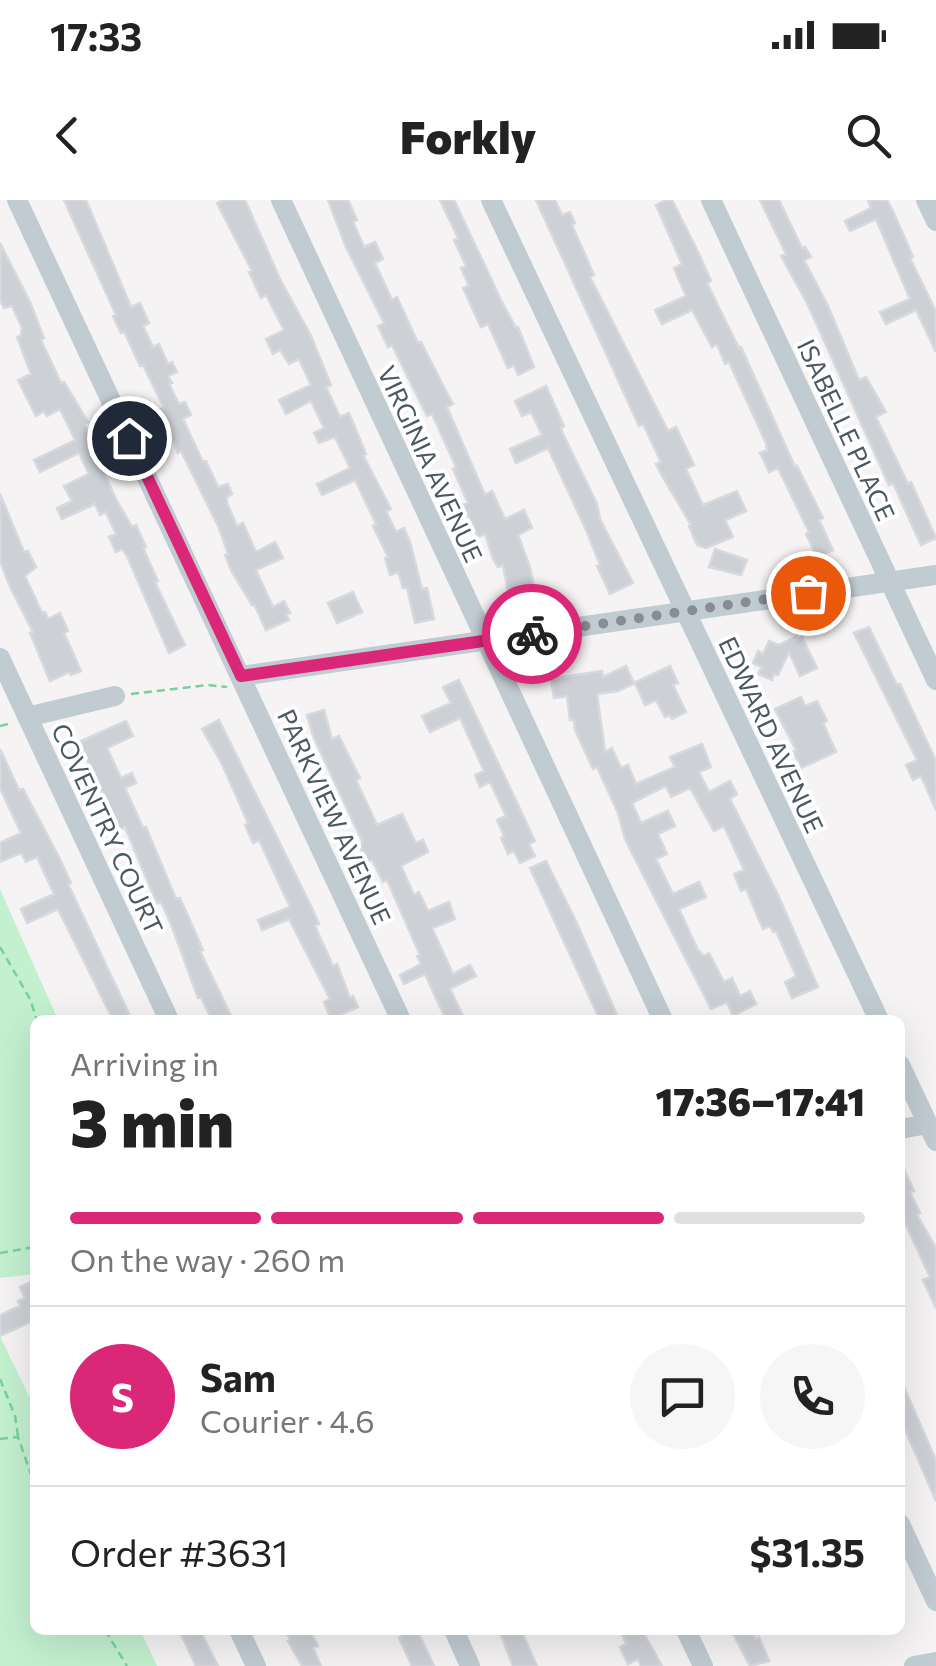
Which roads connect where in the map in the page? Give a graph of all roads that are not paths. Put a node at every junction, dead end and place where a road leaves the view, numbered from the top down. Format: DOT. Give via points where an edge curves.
graph roads {
  1 [pos="17,200"];
  2 [pos="281,200"];
  3 [pos="490,200"];
  4 [pos="712,200"];
  5 [pos="926,200"];
  6 [pos="936,222"];
  7 [pos="936,575"];
  8 [pos="890,582"];
  9 [pos="684,610"];
  10 [pos="486,641"];
  11 [pos="0,658"];
  12 [pos="936,680"];
  13 [pos="237,682"];
  14 [pos="114,696"];
  15 [pos="28,718"];
  16 [pos="167,1015"];
  17 [pos="399,1015"];
  18 [pos="662,1015"];
  19 [pos="877,1015"];
  20 [pos="905,1076"];
  21 [pos="905,1129"];
  22 [pos="932,1133"];
  23 [pos="905,1535"];
  24 [pos="936,1600"];
  25 [pos="241,1635"];
  26 [pos="456,1635"];
  27 [pos="688,1635"];
  28 [pos="936,1662"];
  29 [pos="256,1666"];
  30 [pos="470,1666"];
  31 [pos="703,1666"];
  32 [pos="914,1666"];
  1 -- 13 [label="street, PARKVIEW AVENUE"];
  2 -- 10 [label="street, VIRGINIA AVENUE"];
  3 -- 9 [label="street, EDWARD AVENUE"];
  4 -- 8 [label="street, ISABELLE PLACE"];
  5 -- 6 [label="street"];
  7 -- 8 [label="street"];
  8 -- 9 [label="street"];
  8 -- 12 [label="street, ISABELLE PLACE"];
  9 -- 10 [label="street"];
  9 -- 19 [label="street, EDWARD AVENUE"];
  10 -- 13 [label="street"];
  10 -- 18 [label="street, VIRGINIA AVENUE"];
  11 -- 15 [label="street, COVENTRY COURT"];
  13 -- 17 [label="street, PARKVIEW AVENUE"];
  14 -- 15 [label="street"];
  15 -- 16 [label="street, COVENTRY COURT"];
  20 -- 22 [label="street"];
  21 -- 22 [label="street"];
  23 -- 24 [label="street"];
  25 -- 29 [label="street"];
  26 -- 30 [label="street"];
  27 -- 31 [label="street"];
  28 -- 32 [label="street"];
}
